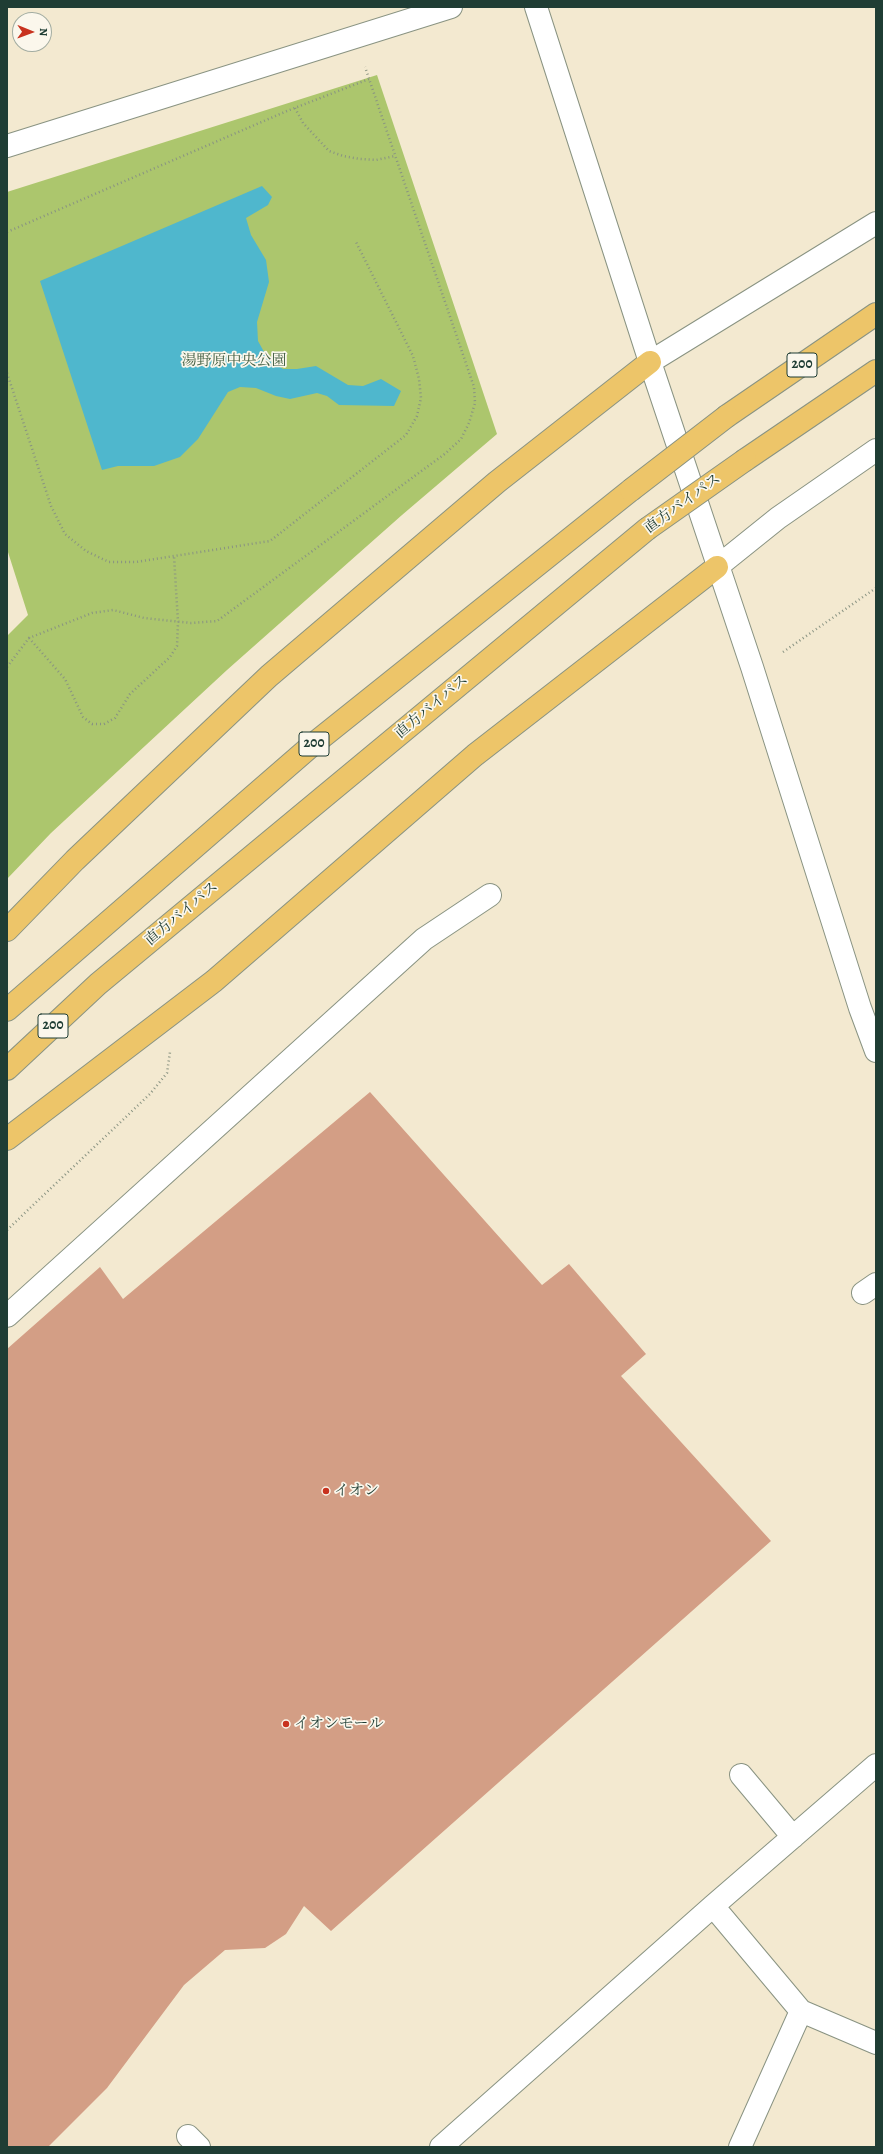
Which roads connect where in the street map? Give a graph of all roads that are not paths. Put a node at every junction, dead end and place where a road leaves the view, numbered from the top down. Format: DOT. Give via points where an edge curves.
graph roads {
  1 [pos="451,7"];
  2 [pos="536,7"];
  3 [pos="7,146"];
  4 [pos="876,223"];
  5 [pos="876,314"];
  6 [pos="650,362"];
  7 [pos="876,371"];
  8 [pos="876,450"];
  9 [pos="717,566"];
  10 [pos="490,895"];
  11 [pos="7,930"];
  12 [pos="7,1010"];
  13 [pos="876,1051"];
  14 [pos="7,1069"];
  15 [pos="7,1139"];
  16 [pos="7,1316"];
  17 [pos="876,1765"];
  18 [pos="741,1775"];
  19 [pos="793,1837"];
  20 [pos="713,1906"];
  21 [pos="801,2011"];
  22 [pos="876,2043"];
  23 [pos="441,2147"];
  24 [pos="740,2147"];
  1 -- 3 [label="street"];
  2 -- 6 [label="street"];
  4 -- 6 [label="street"];
  5 -- 12 [label="highway, 200, bridge" via="727,416 311,746"];
  6 -- 9 [label="street"];
  6 -- 11 [label="highway" via="497,482 269,676 76,860"];
  7 -- 14 [label="highway, 直方バイパス / 200, bridge" via="647,529 98,984"];
  8 -- 9 [label="street" via="778,518"];
  9 -- 13 [label="street"];
  9 -- 15 [label="highway" via="474,755 214,981"];
  10 -- 16 [label="street" via="424,939"];
  17 -- 19 [label="street"];
  18 -- 19 [label="street"];
  19 -- 20 [label="street"];
  20 -- 21 [label="street"];
  20 -- 23 [label="street"];
  21 -- 22 [label="street"];
  21 -- 24 [label="street"];
}
